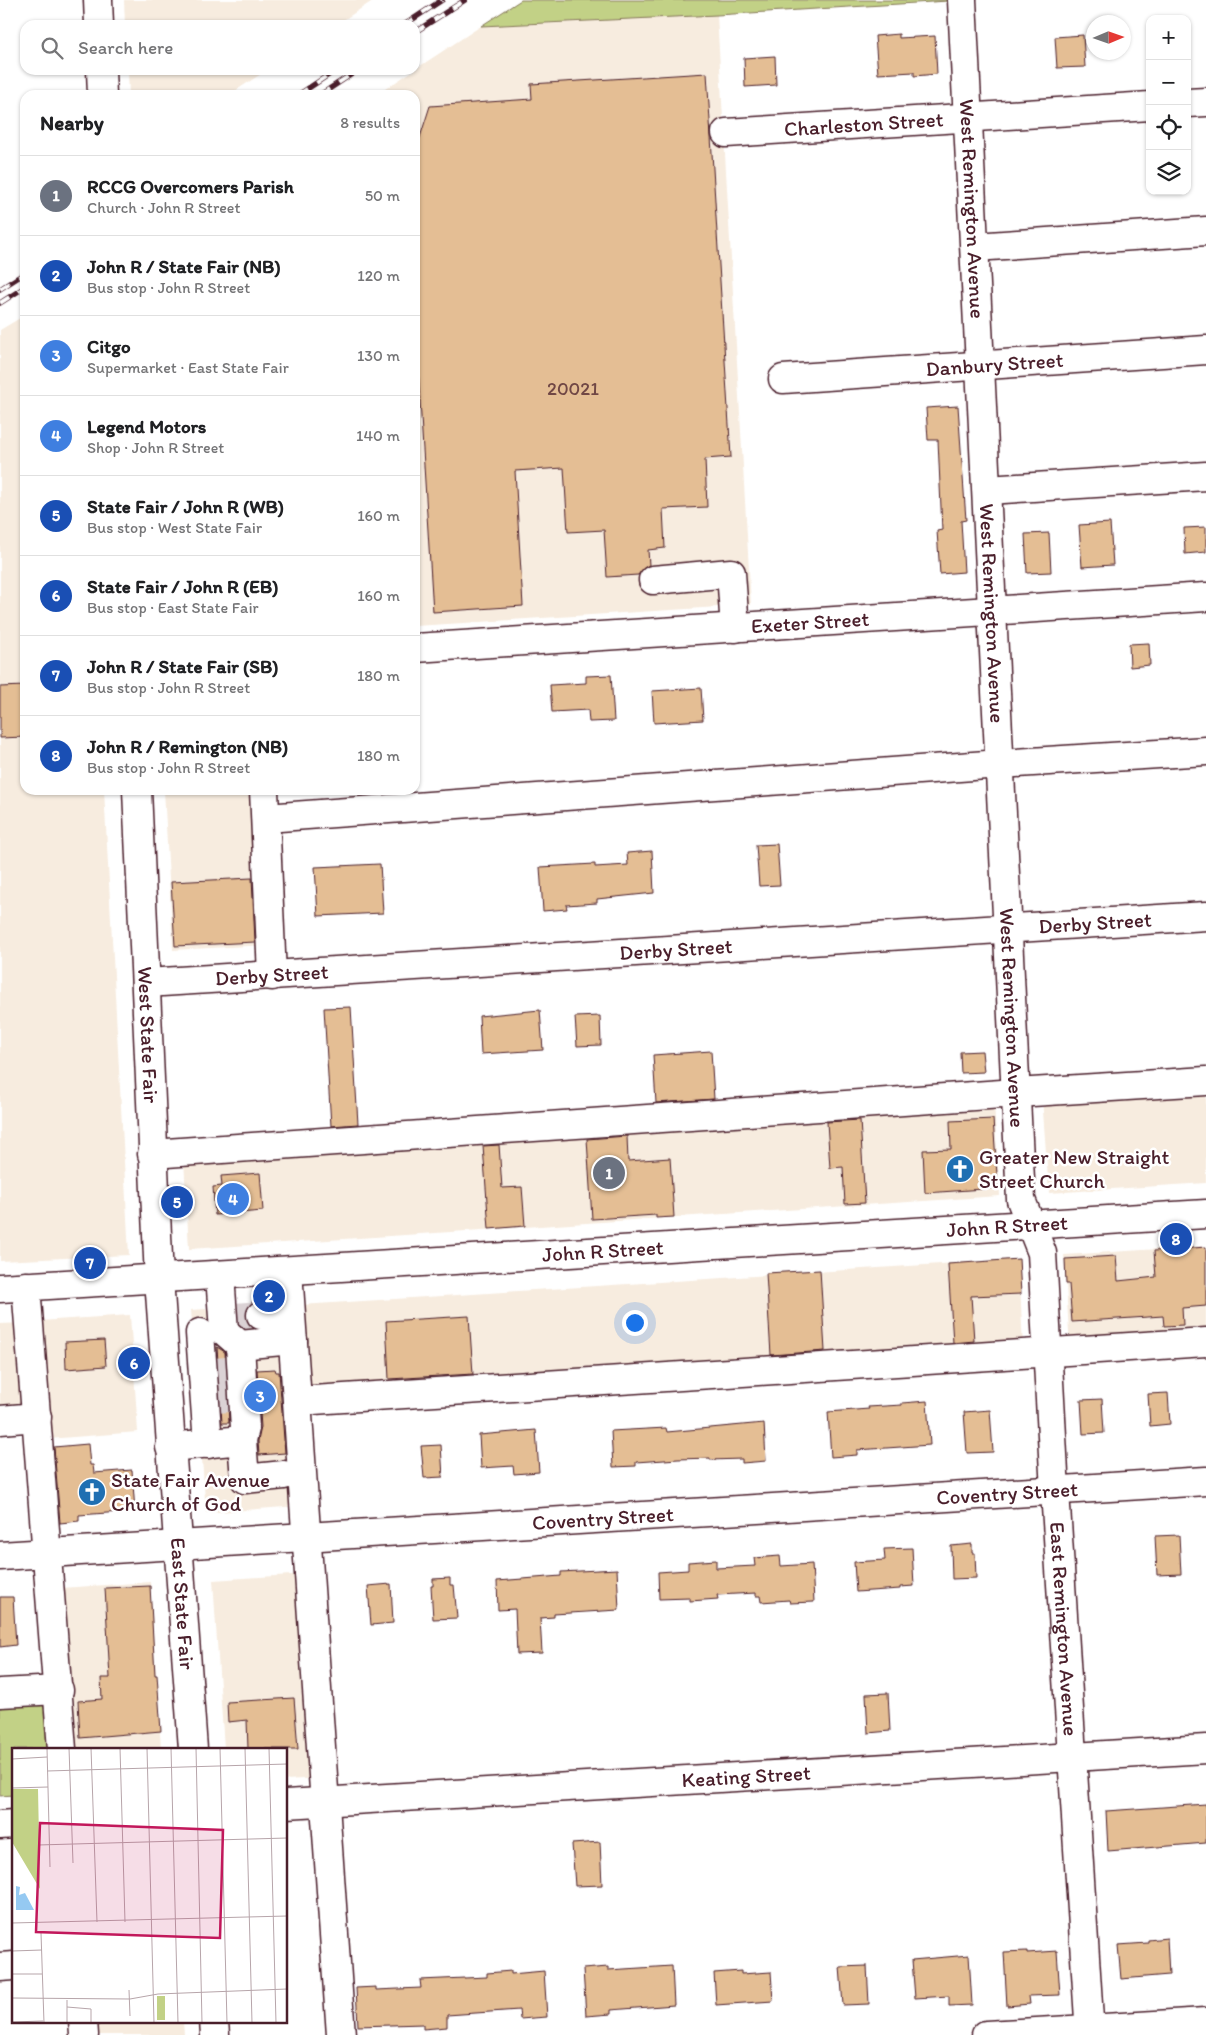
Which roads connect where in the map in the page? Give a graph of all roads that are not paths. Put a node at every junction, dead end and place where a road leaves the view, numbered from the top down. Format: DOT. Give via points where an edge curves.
graph roads {
  1 [pos="98,0"];
  2 [pos="962,0"];
  3 [pos="99,20"];
  4 [pos="101,75"];
  5 [pos="102,90"];
  6 [pos="1206,102"];
  7 [pos="1191,103"];
  8 [pos="1146,106"];
  9 [pos="968,118"];
  10 [pos="726,133"];
  11 [pos="1206,231"];
  12 [pos="974,247"];
  13 [pos="1206,350"];
  14 [pos="980,365"];
  15 [pos="783,379"];
  16 [pos="1206,476"];
  17 [pos="987,490"];
  18 [pos="653,580"];
  19 [pos="1206,597"];
  20 [pos="993,611"];
  21 [pos="734,628"];
  22 [pos="420,648"];
  23 [pos="1206,751"];
  24 [pos="1000,764"];
  25 [pos="136,795"];
  26 [pos="264,795"];
  27 [pos="266,818"];
  28 [pos="1206,916"];
  29 [pos="1008,929"];
  30 [pos="272,976"];
  31 [pos="146,984"];
  32 [pos="1206,1081"];
  33 [pos="1016,1093"];
  34 [pos="152,1154"];
  35 [pos="1206,1214"];
  36 [pos="1030,1224"];
  37 [pos="288,1271"];
  38 [pos="220,1275"];
  39 [pos="158,1279"];
  40 [pos="13,1287"];
  41 [pos="162,1335"];
  42 [pos="242,1341"];
  43 [pos="1206,1342"];
  44 [pos="1047,1352"];
  45 [pos="226,1398"];
  46 [pos="298,1401"];
  47 [pos="37,1418"];
  48 [pos="0,1420"];
  49 [pos="242,1440"];
  50 [pos="208,1444"];
  51 [pos="170,1447"];
  52 [pos="284,1475"];
  53 [pos="1206,1481"];
  54 [pos="1055,1491"];
  55 [pos="307,1538"];
  56 [pos="178,1546"];
  57 [pos="48,1554"];
  58 [pos="0,1556"];
  59 [pos="59,1690"];
  60 [pos="0,1693"];
  61 [pos="62,1748"];
  62 [pos="193,1748"];
  63 [pos="1206,1749"];
  64 [pos="1073,1757"];
  65 [pos="326,1802"];
  66 [pos="288,1804"];
  67 [pos="82,2022"];
  68 [pos="214,2022"];
  69 [pos="1206,2022"];
  70 [pos="1090,2032"];
  71 [pos="84,2035"];
  72 [pos="215,2035"];
  73 [pos="341,2035"];
  74 [pos="986,2035"];
  1 -- 3 [label="street"];
  2 -- 9 [label="street, West Remington Avenue"];
  4 -- 5 [label="street"];
  6 -- 7 [label="street"];
  8 -- 9 [label="street, Charleston Street"];
  9 -- 10 [label="street, Charleston Street"];
  9 -- 12 [label="street, West Remington Avenue"];
  11 -- 12 [label="street"];
  12 -- 14 [label="street, West Remington Avenue"];
  13 -- 14 [label="street, Danbury Street"];
  14 -- 15 [label="street, Danbury Street"];
  14 -- 17 [label="street, West Remington Avenue"];
  16 -- 17 [label="street"];
  17 -- 20 [label="street, West Remington Avenue"];
  18 -- 21 [label="street" via="731,573"];
  19 -- 20 [label="street, Exeter Street"];
  20 -- 21 [label="street, Exeter Street"];
  20 -- 24 [label="street, West Remington Avenue"];
  21 -- 22 [label="street, Exeter Street"];
  23 -- 24 [label="street"];
  24 -- 27 [label="street"];
  24 -- 29 [label="street, West Remington Avenue"];
  25 -- 31 [label="street, West State Fair"];
  26 -- 27 [label="street"];
  27 -- 30 [label="street"];
  28 -- 29 [label="street, Derby Street"];
  29 -- 30 [label="street, Derby Street"];
  29 -- 33 [label="street, West Remington Avenue"];
  30 -- 31 [label="street, Derby Street"];
  31 -- 34 [label="street, West State Fair"];
  32 -- 33 [label="street"];
  33 -- 34 [label="street"];
  33 -- 36 [label="street, West Remington Avenue" via="1021,1200"];
  34 -- 39 [label="street, West State Fair"];
  35 -- 36 [label="street, John R Street"];
  36 -- 37 [label="street, John R Street"];
  36 -- 44 [label="street, East Remington Avenue" via="1042,1253"];
  37 -- 38 [label="street, John R Street"];
  37 -- 42 [label="street"];
  38 -- 39 [label="street, John R Street"];
  38 -- 42 [label="street"];
  39 -- 40 [label="street, John R Street"];
  39 -- 41 [label="street, East State Fair"];
  40 -- 47 [label="street"];
  41 -- 42 [label="street"];
  41 -- 51 [label="street, East State Fair"];
  42 -- 45 [label="street"];
  42 -- 45 [label="street"];
  42 -- 46 [label="street"];
  43 -- 44 [label="street"];
  44 -- 46 [label="street"];
  44 -- 54 [label="street, East Remington Avenue"];
  45 -- 49 [label="street" via="245,1428"];
  45 -- 50 [label="street"];
  46 -- 55 [label="street"];
  47 -- 48 [label="street"];
  47 -- 57 [label="street"];
  49 -- 50 [label="street"];
  49 -- 52 [label="street" via="245,1479"];
  50 -- 51 [label="street"];
  51 -- 56 [label="street, East State Fair"];
  53 -- 54 [label="street, Coventry Street"];
  54 -- 55 [label="street, Coventry Street"];
  54 -- 64 [label="street, East Remington Avenue"];
  55 -- 56 [label="street, Coventry Street"];
  55 -- 65 [label="street"];
  56 -- 57 [label="street, Coventry Street"];
  56 -- 62 [label="street, East State Fair"];
  57 -- 58 [label="street, Coventry Street"];
  57 -- 59 [label="street"];
  59 -- 60 [label="street"];
  59 -- 61 [label="street"];
  63 -- 64 [label="street, Keating Street"];
  64 -- 65 [label="street, Keating Street"];
  64 -- 70 [label="street, East Remington Avenue"];
  65 -- 66 [label="street, Keating Street"];
  65 -- 73 [label="street"];
  67 -- 71 [label="street"];
  68 -- 72 [label="street"];
  69 -- 70 [label="street"];
  70 -- 74 [label="street"];
}
